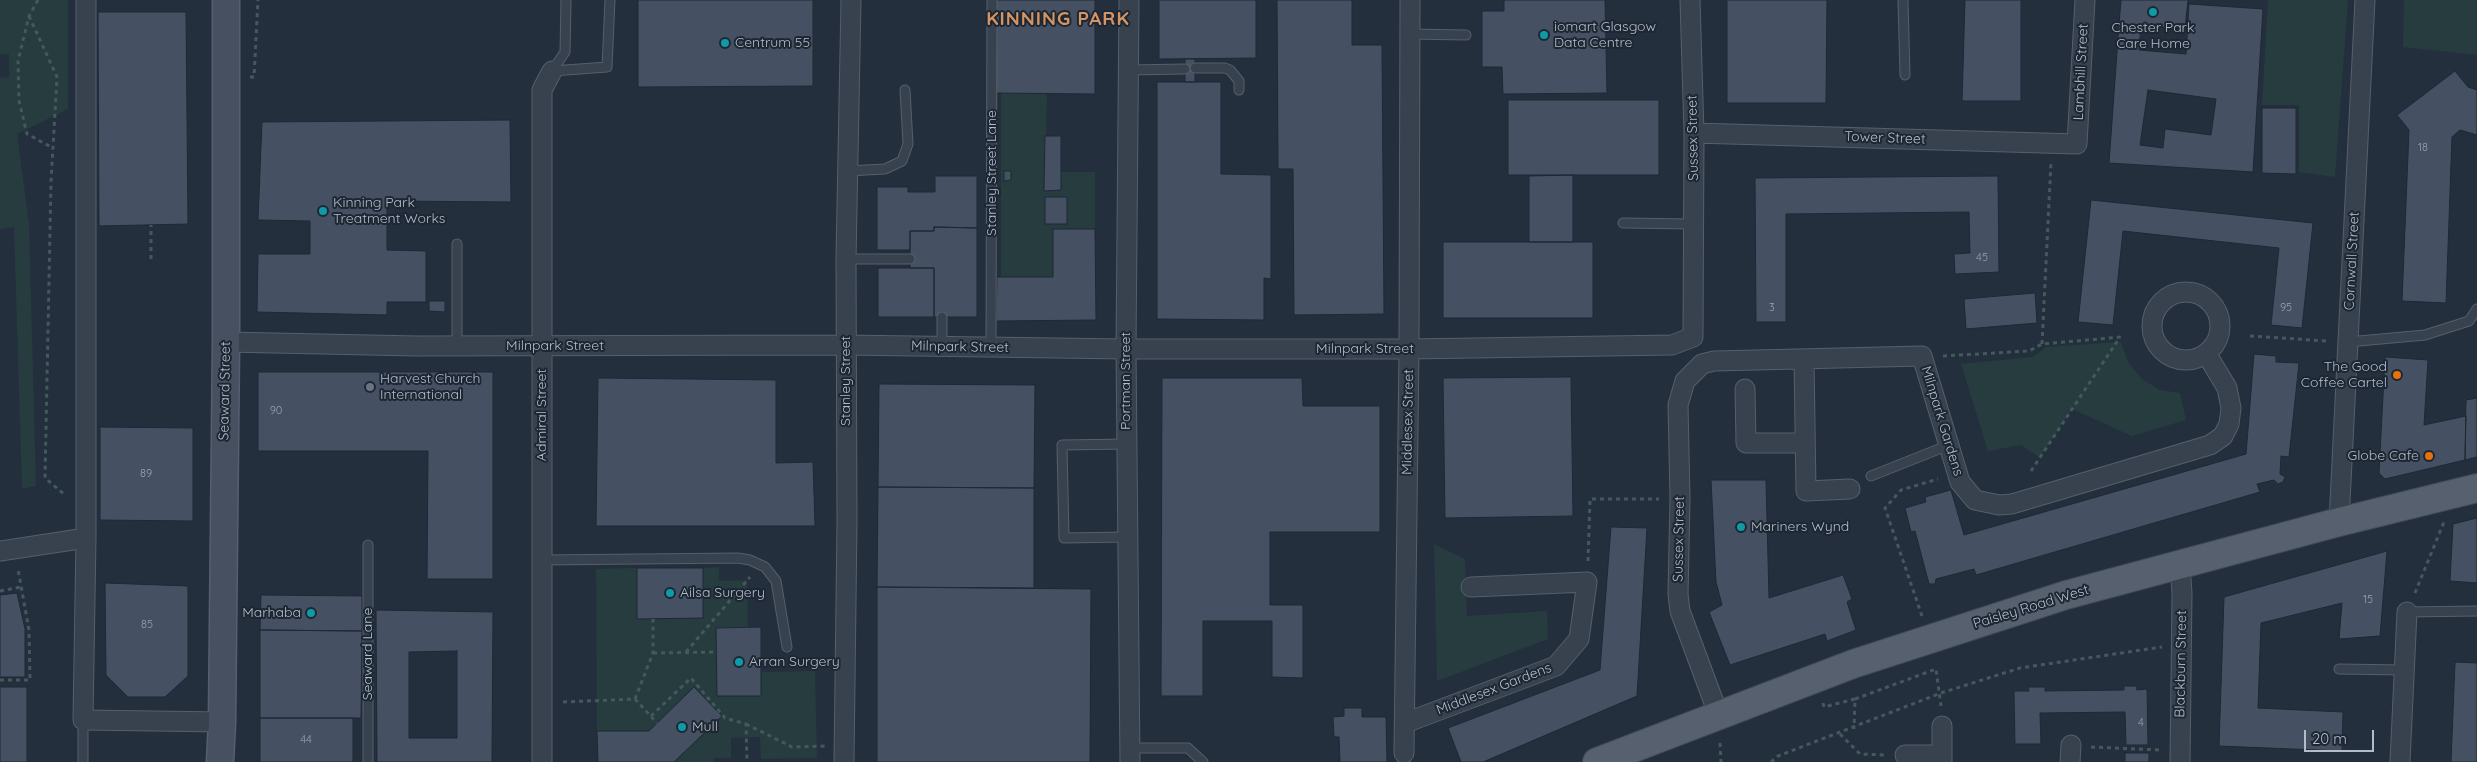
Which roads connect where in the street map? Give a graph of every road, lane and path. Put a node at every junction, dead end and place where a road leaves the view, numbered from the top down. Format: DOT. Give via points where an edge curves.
graph roads {
  1 [pos="38,0"];
  2 [pos="86,0"];
  3 [pos="566,0"];
  4 [pos="610,0"];
  5 [pos="850,0"];
  6 [pos="992,0"];
  7 [pos="1129,0"];
  8 [pos="1410,0"];
  9 [pos="1690,0"];
  10 [pos="1903,0"];
  11 [pos="2085,0"];
  12 [pos="2365,0"];
  13 [pos="228,7"];
  14 [pos="29,16"];
  15 [pos="1410,34"];
  16 [pos="1466,36"];
  17 [pos="1185,68"];
  18 [pos="1195,68"];
  19 [pos="552,70"];
  20 [pos="1128,70"];
  21 [pos="1905,75"];
  22 [pos="905,90"];
  23 [pos="1239,90"];
  24 [pos="1694,133"];
  25 [pos="2052,143"];
  26 [pos="2077,144"];
  27 [pos="54,148"];
  28 [pos="847,171"];
  29 [pos="1623,223"];
  30 [pos="1693,224"];
  31 [pos="151,225"];
  32 [pos="457,244"];
  33 [pos="151,259"];
  34 [pos="846,259"];
  35 [pos="910,259"];
  36 [pos="2477,309"];
  37 [pos="942,317"];
  38 [pos="2250,336"];
  39 [pos="1693,337"];
  40 [pos="226,342"];
  41 [pos="2348,342"];
  42 [pos="2042,344"];
  43 [pos="845,345"];
  44 [pos="457,346"];
  45 [pos="542,346"];
  46 [pos="942,346"];
  47 [pos="991,347"];
  48 [pos="1126,349"];
  49 [pos="1409,349"];
  50 [pos="2206,354"];
  51 [pos="1922,356"];
  52 [pos="1804,359"];
  53 [pos="1702,364"];
  54 [pos="1745,388"];
  55 [pos="1805,443"];
  56 [pos="1127,444"];
  57 [pos="1950,445"];
  58 [pos="2031,472"];
  59 [pos="1958,473"];
  60 [pos="1872,476"];
  61 [pos="2477,488"];
  62 [pos="1850,489"];
  63 [pos="2445,495"];
  64 [pos="1680,498"];
  65 [pos="85,511"];
  66 [pos="2339,522"];
  67 [pos="1128,537"];
  68 [pos="86,538"];
  69 [pos="368,545"];
  70 [pos="7,550"];
  71 [pos="542,560"];
  72 [pos="760,565"];
  73 [pos="2180,566"];
  74 [pos="1587,582"];
  75 [pos="22,587"];
  76 [pos="1471,587"];
  77 [pos="0,591"];
  78 [pos="2477,611"];
  79 [pos="2406,612"];
  80 [pos="653,618"];
  81 [pos="1924,624"];
  82 [pos="2180,644"];
  83 [pos="787,647"];
  84 [pos="686,652"];
  85 [pos="717,652"];
  86 [pos="653,653"];
  87 [pos="2339,669"];
  88 [pos="2404,670"];
  89 [pos="0,680"];
  90 [pos="1813,680"];
  91 [pos="1940,693"];
  92 [pos="635,699"];
  93 [pos="1855,699"];
  94 [pos="542,702"];
  95 [pos="651,716"];
  96 [pos="1719,716"];
  97 [pos="83,720"];
  98 [pos="222,722"];
  99 [pos="657,723"];
  100 [pos="1405,723"];
  101 [pos="746,724"];
  102 [pos="1942,726"];
  103 [pos="1854,729"];
  104 [pos="1840,734"];
  105 [pos="1404,753"];
  106 [pos="844,754"];
  107 [pos="2071,754"];
  108 [pos="1130,755"];
  109 [pos="1905,755"];
  110 [pos="2180,757"];
  111 [pos="1942,758"];
  112 [pos="83,762"];
  113 [pos="220,762"];
  114 [pos="368,762"];
  115 [pos="542,762"];
  116 [pos="747,762"];
  117 [pos="1203,762"];
  118 [pos="1597,762"];
  119 [pos="1771,762"];
  120 [pos="2400,762"];
  1 -- 14 [label="path"];
  2 -- 65 [label="street"];
  3 -- 19 [label="lane" via="565,52"];
  4 -- 19 [label="lane" via="607,67"];
  5 -- 28 [label="street, Stanley Street"];
  6 -- 47 [label="lane, Stanley Street Lane"];
  7 -- 20 [label="street, Portman Street"];
  8 -- 15 [label="street, Middlesex Street"];
  9 -- 24 [label="street, Sussex Street"];
  10 -- 21 [label="lane"];
  11 -- 26 [label="street, Lambhill Street"];
  12 -- 41 [label="street, Cornwall Street"];
  13 -- 40 [label="street, Seaward Street"];
  14 -- 27 [label="path" via="57,77"];
  14 -- 27 [label="path" via="18,62 20,101 27,134"];
  15 -- 16 [label="lane"];
  15 -- 49 [label="street, Middlesex Street"];
  17 -- 20 [label="lane"];
  18 -- 23 [label="lane" via="1230,70 1239,81"];
  19 -- 45 [label="street, Admiral Street" via="542,90"];
  20 -- 48 [label="street, Portman Street"];
  22 -- 28 [label="lane" via="908,144 902,161 885,169"];
  24 -- 25 [label="street, Tower Street"];
  24 -- 30 [label="street, Sussex Street"];
  25 -- 26 [label="street, Tower Street"];
  25 -- 42 [label="path"];
  27 -- 65 [label="path" via="45,478"];
  28 -- 34 [label="street, Stanley Street"];
  29 -- 30 [label="lane"];
  30 -- 39 [label="street, Sussex Street"];
  31 -- 33 [label="path"];
  32 -- 44 [label="lane"];
  34 -- 35 [label="lane"];
  34 -- 43 [label="street, Stanley Street"];
  36 -- 41 [label="lane" via="2469,321 2425,335"];
  37 -- 46 [label="lane"];
  38 -- 41 [label="path"];
  39 -- 49 [label="street, Milnpark Street" via="1672,345"];
  40 -- 44 [label="street, Milnpark Street"];
  40 -- 98 [label="street, Seaward Street"];
  41 -- 66 [label="street, Cornwall Street"];
  42 -- 51 [label="path" via="2028,351"];
  42 -- 58 [label="path" via="2121,337"];
  43 -- 45 [label="street, Milnpark Street"];
  43 -- 46 [label="street, Milnpark Street"];
  43 -- 106 [label="street, Stanley Street"];
  44 -- 45 [label="street, Milnpark Street"];
  45 -- 71 [label="street, Admiral Street"];
  46 -- 47 [label="street, Milnpark Street"];
  47 -- 48 [label="street, Milnpark Street"];
  48 -- 49 [label="street, Milnpark Street"];
  48 -- 56 [label="street, Portman Street"];
  49 -- 100 [label="street, Middlesex Street"];
  50 -- 59 [label="street, Milnpark Gardens" via="2227,388 2231,408 2223,436 2210,445 1999,506 1975,500 1960,482"];
  51 -- 52 [label="street, Milnpark Gardens"];
  51 -- 57 [label="street, Milnpark Gardens"];
  52 -- 53 [label="street, Milnpark Gardens" via="1714,360"];
  52 -- 55 [label="street"];
  53 -- 64 [label="street, Sussex Street" via="1685,381 1678,405"];
  54 -- 55 [label="street" via="1746,443"];
  55 -- 62 [label="street" via="1806,491"];
  56 -- 67 [label="street, Portman Street"];
  56 -- 67 [label="lane" via="1062,445 1064,538"];
  57 -- 59 [label="street, Milnpark Gardens"];
  57 -- 60 [label="lane"];
  59 -- 81 [label="path" via="1901,490 1885,508"];
  61 -- 63 [label="main road, Paisley Road West"];
  63 -- 66 [label="main road, Paisley Road West"];
  63 -- 79 [label="path" via="2446,518"];
  64 -- 74 [label="path" via="1590,499"];
  64 -- 96 [label="street, Sussex Street" via="1679,603"];
  65 -- 68 [label="street"];
  66 -- 73 [label="main road, Paisley Road West"];
  67 -- 108 [label="street, Portman Street"];
  68 -- 70 [label="street"];
  68 -- 97 [label="street"];
  69 -- 114 [label="lane, Seaward Lane"];
  70 -- 75 [label="path"];
  71 -- 72 [label="lane" via="738,558"];
  71 -- 94 [label="street, Admiral Street"];
  72 -- 83 [label="lane" via="776,581"];
  72 -- 84 [label="path"];
  73 -- 82 [label="street, Blackburn Street"];
  73 -- 90 [label="main road, Paisley Road West" via="2010,612"];
  74 -- 76 [label="street"];
  74 -- 100 [label="street, Middlesex Gardens" via="1579,639 1556,666"];
  75 -- 77 [label="path"];
  75 -- 89 [label="path" via="29,630 30,680"];
  78 -- 79 [label="lane"];
  79 -- 88 [label="street"];
  80 -- 86 [label="path"];
  82 -- 91 [label="path" via="2020,668"];
  82 -- 110 [label="street, Blackburn Street"];
  84 -- 85 [label="path"];
  84 -- 86 [label="path"];
  86 -- 92 [label="path"];
  87 -- 88 [label="lane"];
  88 -- 120 [label="street"];
  90 -- 93 [label="path" via="1824,707"];
  90 -- 96 [label="main road, Paisley Road West"];
  91 -- 93 [label="path" via="1936,669"];
  91 -- 102 [label="path"];
  91 -- 103 [label="path"];
  92 -- 94 [label="path"];
  92 -- 95 [label="path"];
  93 -- 103 [label="path"];
  94 -- 115 [label="street, Admiral Street"];
  95 -- 99 [label="path"];
  95 -- 101 [label="path" via="691,678 725,718"];
  96 -- 118 [label="main road, Paisley Road West"];
  97 -- 98 [label="street"];
  97 -- 112 [label="lane"];
  98 -- 113 [label="street, Seaward Street"];
  100 -- 105 [label="street, Middlesex Street"];
  101 -- 106 [label="path" via="792,746"];
  101 -- 116 [label="path"];
  102 -- 111 [label="street"];
  103 -- 104 [label="path"];
  104 -- 109 [label="path" via="1860,754"];
  104 -- 119 [label="path" via="1778,756"];
  107 -- 110 [label="path"];
  108 -- 117 [label="lane" via="1188,748"];
  109 -- 111 [label="street"];
}
